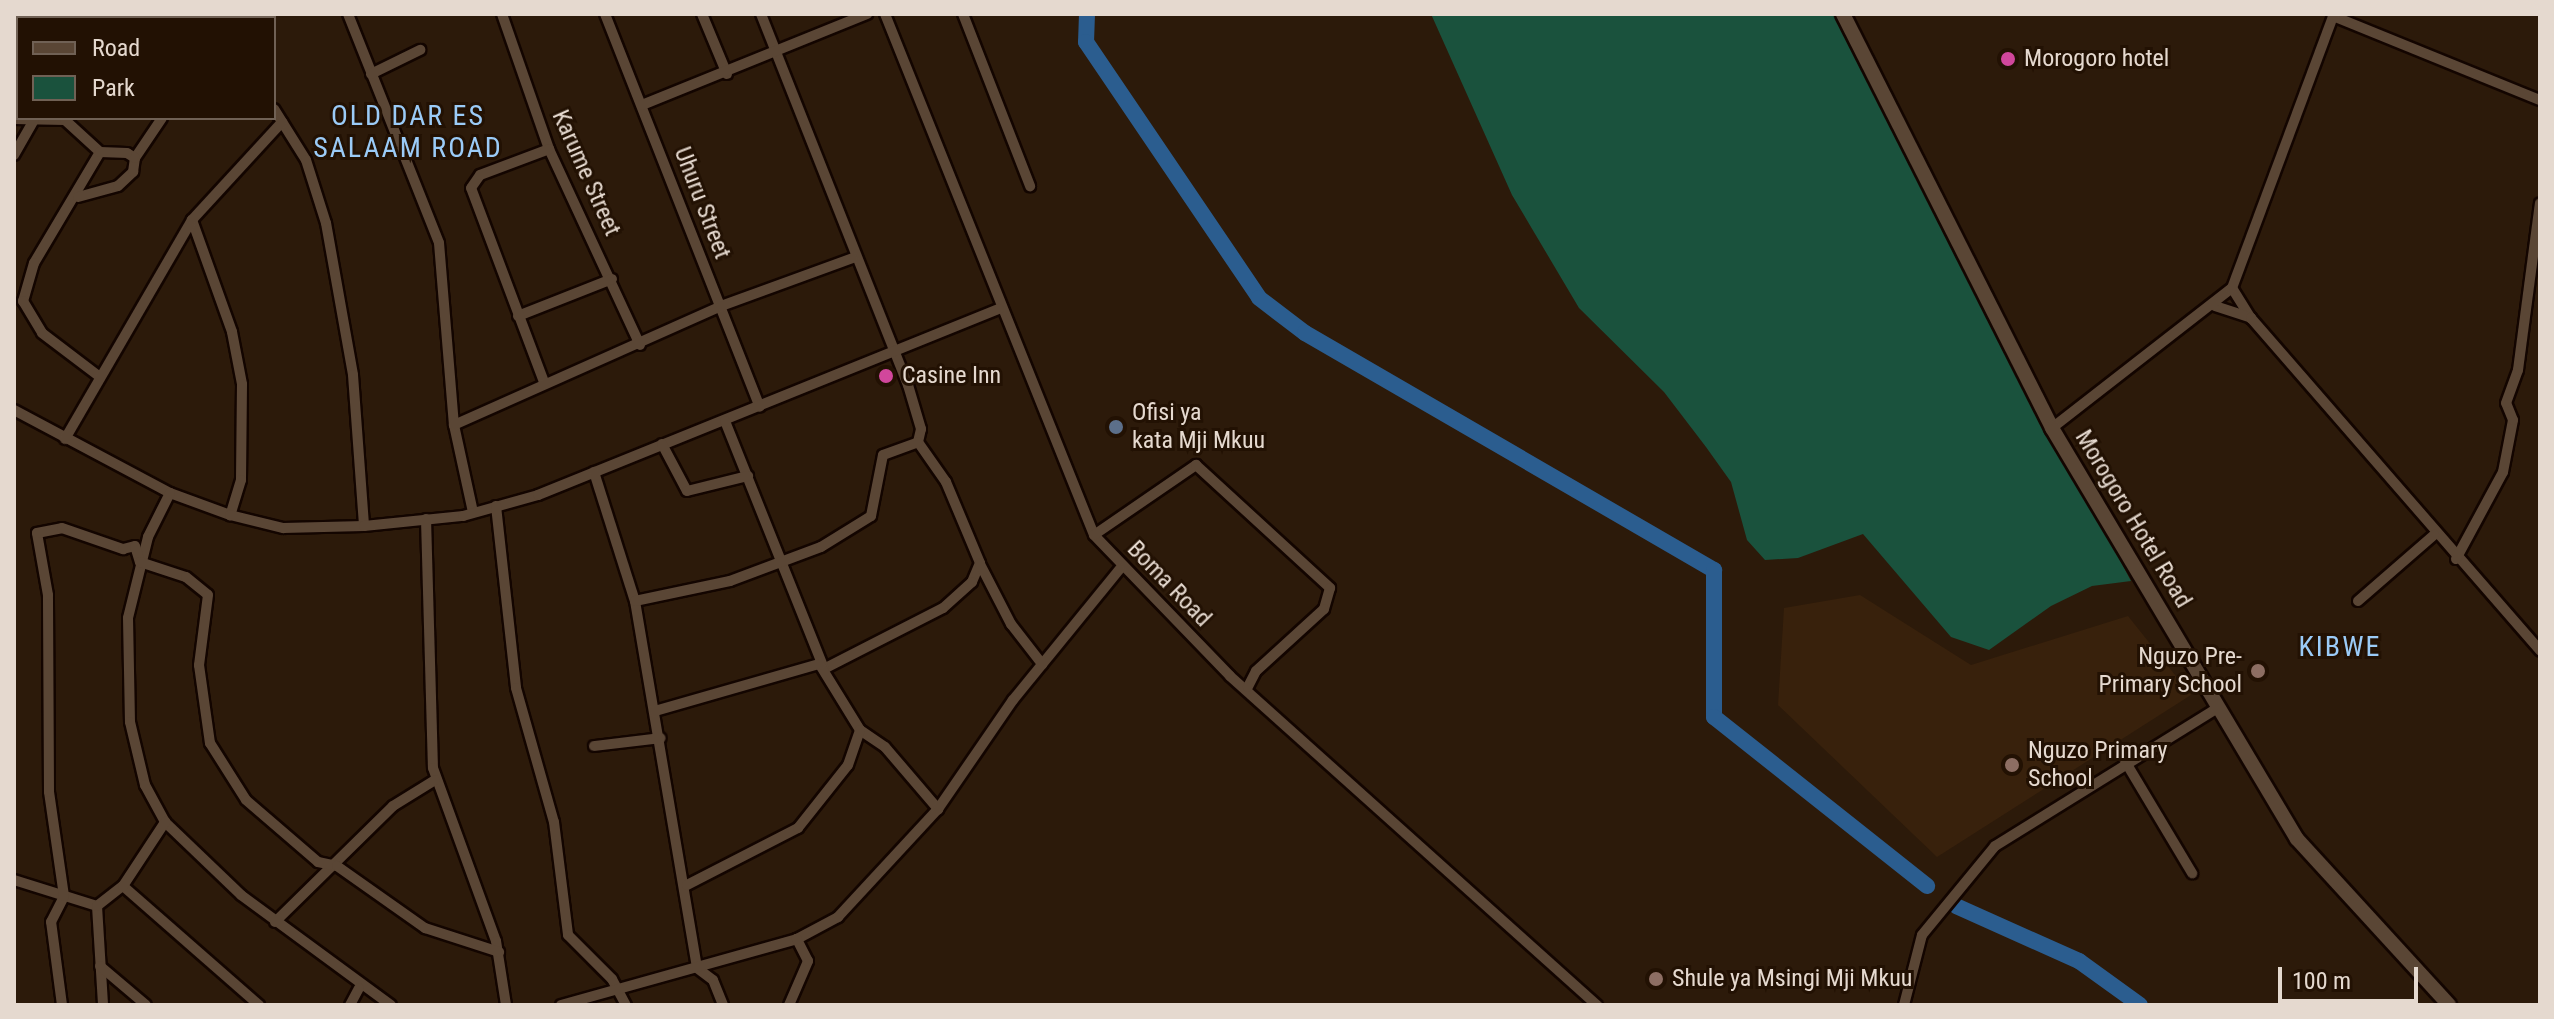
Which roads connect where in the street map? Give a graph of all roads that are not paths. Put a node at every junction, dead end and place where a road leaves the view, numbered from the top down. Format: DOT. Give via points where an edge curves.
graph roads {
  1 [pos="348,14"];
  2 [pos="502,14"];
  3 [pos="605,14"];
  4 [pos="702,14"];
  5 [pos="761,14"];
  6 [pos="867,14"];
  7 [pos="885,14"];
  8 [pos="963,14"];
  9 [pos="1843,14"];
  10 [pos="2334,15"];
  11 [pos="420,50"];
  12 [pos="776,51"];
  13 [pos="371,74"];
  14 [pos="727,74"];
  15 [pos="2540,100"];
  16 [pos="642,105"];
  17 [pos="276,112"];
  18 [pos="161,120"];
  19 [pos="34,121"];
  20 [pos="282,122"];
  21 [pos="549,149"];
  22 [pos="100,152"];
  23 [pos="14,155"];
  24 [pos="135,158"];
  25 [pos="1030,186"];
  26 [pos="78,197"];
  27 [pos="2540,203"];
  28 [pos="192,220"];
  29 [pos="853,258"];
  30 [pos="612,279"];
  31 [pos="2232,288"];
  32 [pos="721,306"];
  33 [pos="2215,306"];
  34 [pos="999,309"];
  35 [pos="518,316"];
  36 [pos="2251,318"];
  37 [pos="640,345"];
  38 [pos="893,354"];
  39 [pos="100,377"];
  40 [pos="544,382"];
  41 [pos="760,407"];
  42 [pos="14,410"];
  43 [pos="725,421"];
  44 [pos="454,425"];
  45 [pos="2052,428"];
  46 [pos="65,439"];
  47 [pos="918,442"];
  48 [pos="662,444"];
  49 [pos="594,472"];
  50 [pos="748,476"];
  51 [pos="170,493"];
  52 [pos="496,506"];
  53 [pos="473,512"];
  54 [pos="230,515"];
  55 [pos="426,519"];
  56 [pos="364,526"];
  57 [pos="1094,535"];
  58 [pos="2434,535"];
  59 [pos="2456,559"];
  60 [pos="140,562"];
  61 [pos="980,563"];
  62 [pos="781,565"];
  63 [pos="1120,569"];
  64 [pos="965,590"];
  65 [pos="994,591"];
  66 [pos="635,601"];
  67 [pos="2358,601"];
  68 [pos="2540,651"];
  69 [pos="1042,664"];
  70 [pos="822,666"];
  71 [pos="1248,687"];
  72 [pos="2219,707"];
  73 [pos="655,711"];
  74 [pos="860,730"];
  75 [pos="661,738"];
  76 [pos="594,746"];
  77 [pos="2125,761"];
  78 [pos="435,780"];
  79 [pos="938,809"];
  80 [pos="165,822"];
  81 [pos="337,866"];
  82 [pos="2192,873"];
  83 [pos="14,880"];
  84 [pos="687,885"];
  85 [pos="123,886"];
  86 [pos="64,896"];
  87 [pos="97,906"];
  88 [pos="275,922"];
  89 [pos="797,939"];
  90 [pos="499,952"];
  91 [pos="100,966"];
  92 [pos="697,968"];
  93 [pos="359,988"];
  94 [pos="619,992"];
  95 [pos="62,1005"];
  96 [pos="103,1005"];
  97 [pos="146,1005"];
  98 [pos="259,1005"];
  99 [pos="350,1005"];
  100 [pos="391,1005"];
  101 [pos="506,1005"];
  102 [pos="563,1005"];
  103 [pos="626,1005"];
  104 [pos="723,1005"];
  105 [pos="789,1005"];
  106 [pos="1597,1005"];
  107 [pos="1904,1005"];
  108 [pos="2449,1005"];
  1 -- 13 [label="street"];
  2 -- 21 [label="street, Karume Street"];
  3 -- 16 [label="street, Uhuru Street"];
  4 -- 14 [label="street"];
  5 -- 12 [label="street"];
  6 -- 12 [label="street"];
  7 -- 34 [label="street, Boma Road"];
  8 -- 25 [label="street"];
  9 -- 45 [label="street, Morogoro Hotel Road"];
  10 -- 15 [label="street"];
  10 -- 31 [label="street"];
  11 -- 13 [label="street"];
  12 -- 14 [label="street"];
  12 -- 29 [label="street"];
  13 -- 44 [label="street" via="439,243"];
  14 -- 16 [label="street"];
  16 -- 32 [label="street, Uhuru Street"];
  17 -- 20 [label="street"];
  18 -- 24 [label="street"];
  19 -- 22 [label="street" via="65,120"];
  19 -- 23 [label="street"];
  20 -- 28 [label="street"];
  20 -- 56 [label="street" via="306,160 326,223 353,375"];
  21 -- 30 [label="street, Karume Street"];
  21 -- 35 [label="street" via="472,185"];
  22 -- 24 [label="street"];
  22 -- 26 [label="street"];
  24 -- 26 [label="street" via="123,183"];
  26 -- 39 [label="street" via="34,263 23,301 42,333"];
  27 -- 59 [label="street" via="2518,370 2506,403 2513,420 2503,472"];
  28 -- 39 [label="street"];
  28 -- 54 [label="street" via="232,332 242,384 241,480"];
  29 -- 32 [label="street"];
  29 -- 38 [label="street"];
  30 -- 35 [label="street"];
  30 -- 37 [label="street, Karume Street"];
  31 -- 33 [label="street"];
  31 -- 36 [label="street"];
  32 -- 37 [label="street"];
  32 -- 41 [label="street, Uhuru Street"];
  33 -- 36 [label="street"];
  33 -- 45 [label="street"];
  34 -- 38 [label="street"];
  34 -- 57 [label="street, Boma Road"];
  35 -- 40 [label="street"];
  36 -- 58 [label="street"];
  37 -- 40 [label="street"];
  38 -- 41 [label="street"];
  38 -- 47 [label="street" via="921,429"];
  39 -- 46 [label="street"];
  40 -- 44 [label="street"];
  41 -- 43 [label="street"];
  42 -- 46 [label="street"];
  43 -- 48 [label="street"];
  43 -- 50 [label="street"];
  44 -- 53 [label="street"];
  45 -- 72 [label="street, Morogoro Hotel Road"];
  46 -- 51 [label="street"];
  47 -- 61 [label="street" via="946,482"];
  47 -- 62 [label="street" via="892,449 876,464 871,516"];
  48 -- 49 [label="street"];
  48 -- 50 [label="street" via="687,491"];
  49 -- 52 [label="street"];
  49 -- 66 [label="street"];
  50 -- 62 [label="street"];
  51 -- 54 [label="street"];
  51 -- 60 [label="street"];
  52 -- 53 [label="street"];
  52 -- 94 [label="street" via="516,688 554,822 568,935"];
  53 -- 55 [label="street"];
  54 -- 56 [label="street" via="283,528"];
  55 -- 56 [label="street"];
  55 -- 78 [label="street"];
  57 -- 63 [label="street, Boma Road"];
  57 -- 71 [label="street" via="1196,465 1330,588 1324,609"];
  58 -- 59 [label="street"];
  58 -- 67 [label="street"];
  59 -- 68 [label="street"];
  60 -- 80 [label="street" via="128,618 130,722 142,775"];
  60 -- 81 [label="street" via="186,577 208,595 199,665 210,743 234,782 318,862"];
  60 -- 86 [label="street" via="135,546 123,549 75,528 37,533 48,595 49,792"];
  61 -- 64 [label="street"];
  61 -- 65 [label="street"];
  62 -- 66 [label="street"];
  62 -- 70 [label="street"];
  63 -- 69 [label="street"];
  63 -- 71 [label="street, Boma Road"];
  64 -- 65 [label="street"];
  64 -- 70 [label="street" via="901,633"];
  65 -- 69 [label="street"];
  66 -- 73 [label="street"];
  69 -- 79 [label="street"];
  70 -- 73 [label="street"];
  70 -- 74 [label="street"];
  71 -- 106 [label="street, Boma Road"];
  72 -- 77 [label="street"];
  72 -- 108 [label="street, Morogoro Hotel Road" via="2313,861"];
  73 -- 75 [label="street"];
  74 -- 79 [label="street" via="885,747"];
  74 -- 84 [label="street" via="848,765 798,828"];
  75 -- 76 [label="street"];
  75 -- 84 [label="street"];
  77 -- 82 [label="street"];
  77 -- 107 [label="street" via="2009,835 1952,891 1916,948"];
  78 -- 81 [label="street" via="393,806"];
  78 -- 90 [label="street"];
  79 -- 89 [label="street" via="852,907"];
  80 -- 85 [label="street"];
  80 -- 88 [label="street"];
  81 -- 88 [label="street"];
  81 -- 90 [label="street" via="440,936"];
  83 -- 86 [label="street"];
  84 -- 92 [label="street"];
  85 -- 87 [label="street"];
  85 -- 98 [label="street"];
  86 -- 87 [label="street"];
  86 -- 95 [label="street" via="51,922"];
  87 -- 91 [label="street"];
  88 -- 93 [label="street"];
  89 -- 92 [label="street"];
  89 -- 105 [label="street" via="808,961"];
  90 -- 101 [label="street"];
  91 -- 96 [label="street"];
  91 -- 97 [label="street"];
  92 -- 94 [label="street"];
  92 -- 104 [label="street" via="713,980"];
  93 -- 99 [label="street"];
  93 -- 100 [label="street"];
  94 -- 102 [label="street"];
  94 -- 103 [label="street"];
}
